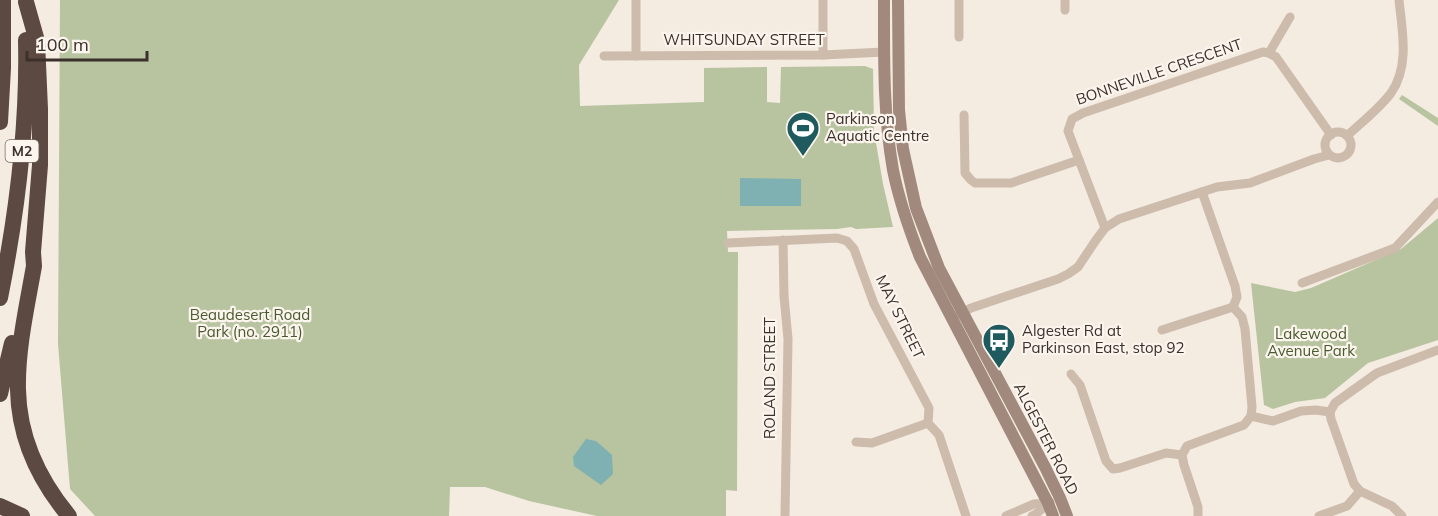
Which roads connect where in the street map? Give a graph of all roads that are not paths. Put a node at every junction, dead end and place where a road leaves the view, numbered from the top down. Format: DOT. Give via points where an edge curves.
graph roads {
  1 [pos="3,0"];
  2 [pos="636,0"];
  3 [pos="823,0"];
  4 [pos="884,0"];
  5 [pos="898,0"];
  6 [pos="959,0"];
  7 [pos="1399,0"];
  8 [pos="26,1"];
  9 [pos="1290,17"];
  10 [pos="959,37"];
  11 [pos="898,51"];
  12 [pos="884,52"];
  13 [pos="1269,53"];
  14 [pos="823,55"];
  15 [pos="604,56"];
  16 [pos="636,56"];
  17 [pos="964,115"];
  18 [pos="0,122"];
  19 [pos="1331,135"];
  20 [pos="1347,136"];
  21 [pos="1329,155"];
  22 [pos="1079,160"];
  23 [pos="1202,192"];
  24 [pos="1438,202"];
  25 [pos="1105,228"];
  26 [pos="783,240"];
  27 [pos="728,243"];
  28 [pos="33,252"];
  29 [pos="1302,283"];
  30 [pos="0,298"];
  31 [pos="1233,308"];
  32 [pos="957,315"];
  33 [pos="1162,330"];
  34 [pos="1438,352"];
  35 [pos="1071,374"];
  36 [pos="0,394"];
  37 [pos="1329,412"];
  38 [pos="1251,416"];
  39 [pos="928,423"];
  40 [pos="856,442"];
  41 [pos="1182,455"];
  42 [pos="1360,491"];
  43 [pos="1054,500"];
  44 [pos="0,506"];
  45 [pos="22,516"];
  46 [pos="69,516"];
  47 [pos="785,516"];
  48 [pos="966,516"];
  49 [pos="1006,516"];
  50 [pos="1032,516"];
  51 [pos="1053,516"];
  52 [pos="1067,516"];
  53 [pos="1198,516"];
  54 [pos="1319,516"];
  55 [pos="1402,516"];
  1 -- 18 [label="highway, M2"];
  2 -- 16 [label="street"];
  3 -- 14 [label="street"];
  4 -- 12 [label="main road, ALGESTER ROAD"];
  5 -- 11 [label="main road, ALGESTER ROAD"];
  6 -- 10 [label="street"];
  7 -- 20 [label="street" via="1403,46 1399,74 1392,91"];
  8 -- 28 [label="highway" via="36,41 40,110"];
  8 -- 30 [label="highway, M2" via="22,146"];
  9 -- 13 [label="street"];
  11 -- 12 [label="main road"];
  11 -- 32 [label="main road, ALGESTER ROAD" via="899,110 908,178"];
  12 -- 14 [label="street, WHITSUNDAY STREET"];
  12 -- 32 [label="main road, ALGESTER ROAD" via="890,146 905,218 920,257"];
  13 -- 19 [label="street" via="1276,57"];
  13 -- 22 [label="street, BONNEVILLE CRESCENT" via="1072,119 1068,131"];
  14 -- 16 [label="street, WHITSUNDAY STREET"];
  15 -- 16 [label="street, WHITSUNDAY STREET"];
  17 -- 22 [label="street" via="965,173 975,183 1011,183"];
  19 -- 20 [label="street" via="1339,132"];
  19 -- 21 [label="street" via="1325,143"];
  20 -- 21 [label="street" via="1351,144 1349,153 1342,158"];
  21 -- 23 [label="street" via="1250,183"];
  22 -- 25 [label="street, BONNEVILLE CRESCENT"];
  23 -- 25 [label="street" via="1119,219"];
  23 -- 31 [label="street" via="1235,285 1237,297"];
  24 -- 29 [label="street" via="1395,248"];
  25 -- 32 [label="street" via="1078,267 1068,274"];
  26 -- 27 [label="street, MAY STREET"];
  26 -- 39 [label="street, MAY STREET" via="837,238 854,249 874,304 929,408"];
  26 -- 47 [label="street, ROLAND STREET" via="788,339"];
  28 -- 36 [label="highway"];
  28 -- 46 [label="highway" via="18,363 20,410 36,469"];
  31 -- 33 [label="street"];
  31 -- 38 [label="street" via="1242,317 1245,329"];
  32 -- 43 [label="main road, ALGESTER ROAD"];
  34 -- 37 [label="street" via="1377,372 1335,403"];
  35 -- 41 [label="street" via="1080,385 1106,461 1113,469 1166,453"];
  37 -- 38 [label="street" via="1301,411 1273,421"];
  37 -- 42 [label="street"];
  38 -- 41 [label="street" via="1244,425 1187,447"];
  39 -- 40 [label="street" via="872,443"];
  39 -- 48 [label="street, MAY STREET" via="939,435"];
  41 -- 53 [label="street"];
  42 -- 54 [label="street" via="1347,506"];
  42 -- 55 [label="street"];
  43 -- 49 [label="street"];
  43 -- 50 [label="street"];
  43 -- 51 [label="main road, ALGESTER ROAD"];
  43 -- 52 [label="main road, ALGESTER ROAD"];
  44 -- 45 [label="highway"];
}
